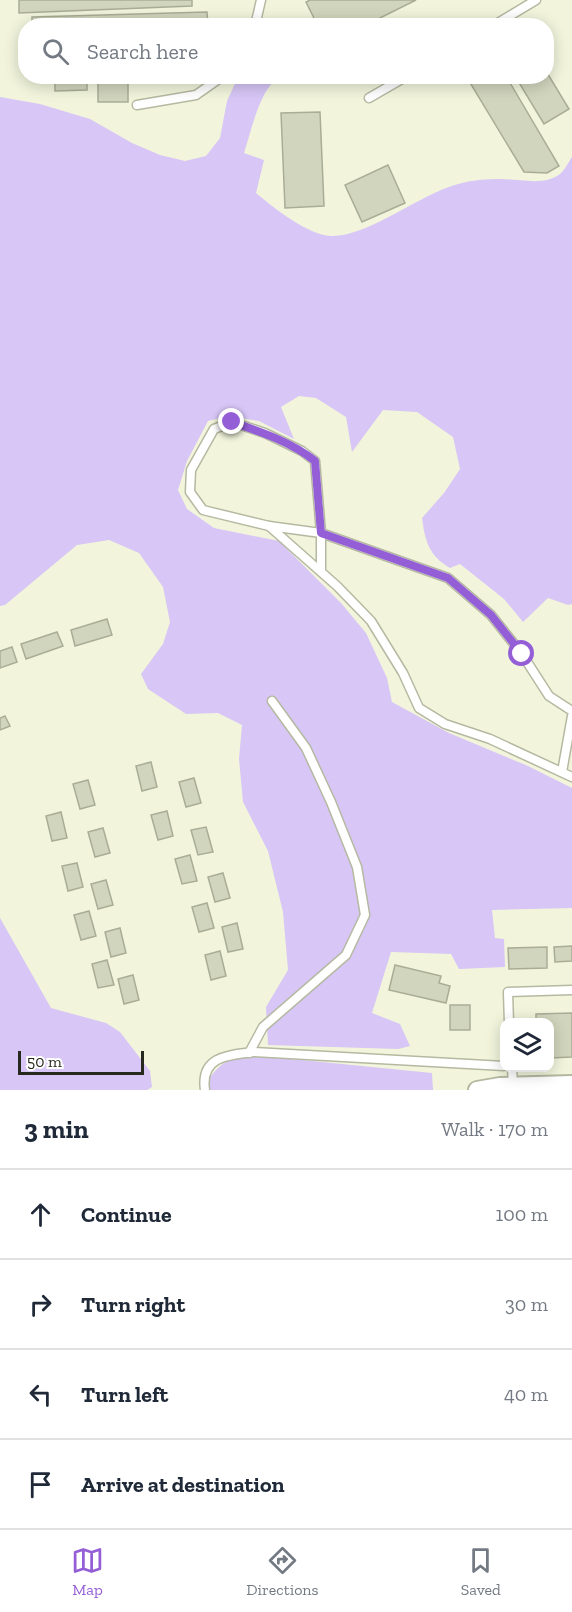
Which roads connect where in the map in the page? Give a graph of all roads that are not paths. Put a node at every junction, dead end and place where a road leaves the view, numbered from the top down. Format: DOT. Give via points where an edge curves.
graph roads {
  1 [pos="261,0"];
  2 [pos="536,0"];
  3 [pos="257,18"];
  4 [pos="506,18"];
  5 [pos="211,84"];
  6 [pos="393,84"];
  7 [pos="369,98"];
  8 [pos="137,105"];
  9 [pos="269,526"];
  10 [pos="321,533"];
  11 [pos="321,571"];
  12 [pos="272,701"];
  13 [pos="572,711"];
  14 [pos="572,716"];
  15 [pos="562,772"];
  16 [pos="572,777"];
  17 [pos="572,990"];
  18 [pos="509,1018"];
  19 [pos="249,1053"];
  20 [pos="500,1066"];
  21 [pos="512,1072"];
  22 [pos="572,1084"];
  23 [pos="513,1085"];
  24 [pos="205,1090"];
  25 [pos="477,1090"];
  1 -- 3 [label="lane"];
  2 -- 4 [label="lane"];
  5 -- 8 [label="lane" via="196,94"];
  6 -- 7 [label="lane"];
  9 -- 10 [label="lane"];
  9 -- 10 [label="lane" via="203,510 190,492 191,470 214,429 232,422 265,433 315,461"];
  9 -- 11 [label="lane"];
  10 -- 11 [label="lane"];
  10 -- 13 [label="lane" via="448,578 491,615 549,696"];
  11 -- 15 [label="lane" via="371,621 419,708 445,724 490,739"];
  12 -- 19 [label="lane" via="306,748 331,802 357,867 365,915 346,955 263,1027"];
  14 -- 15 [label="lane"];
  15 -- 16 [label="lane"];
  17 -- 18 [label="lane" via="508,992"];
  19 -- 20 [label="lane"];
  19 -- 24 [label="lane" via="224,1056 210,1066 204,1080"];
  21 -- 23 [label="lane"];
  22 -- 23 [label="street"];
  23 -- 25 [label="street"];
}
